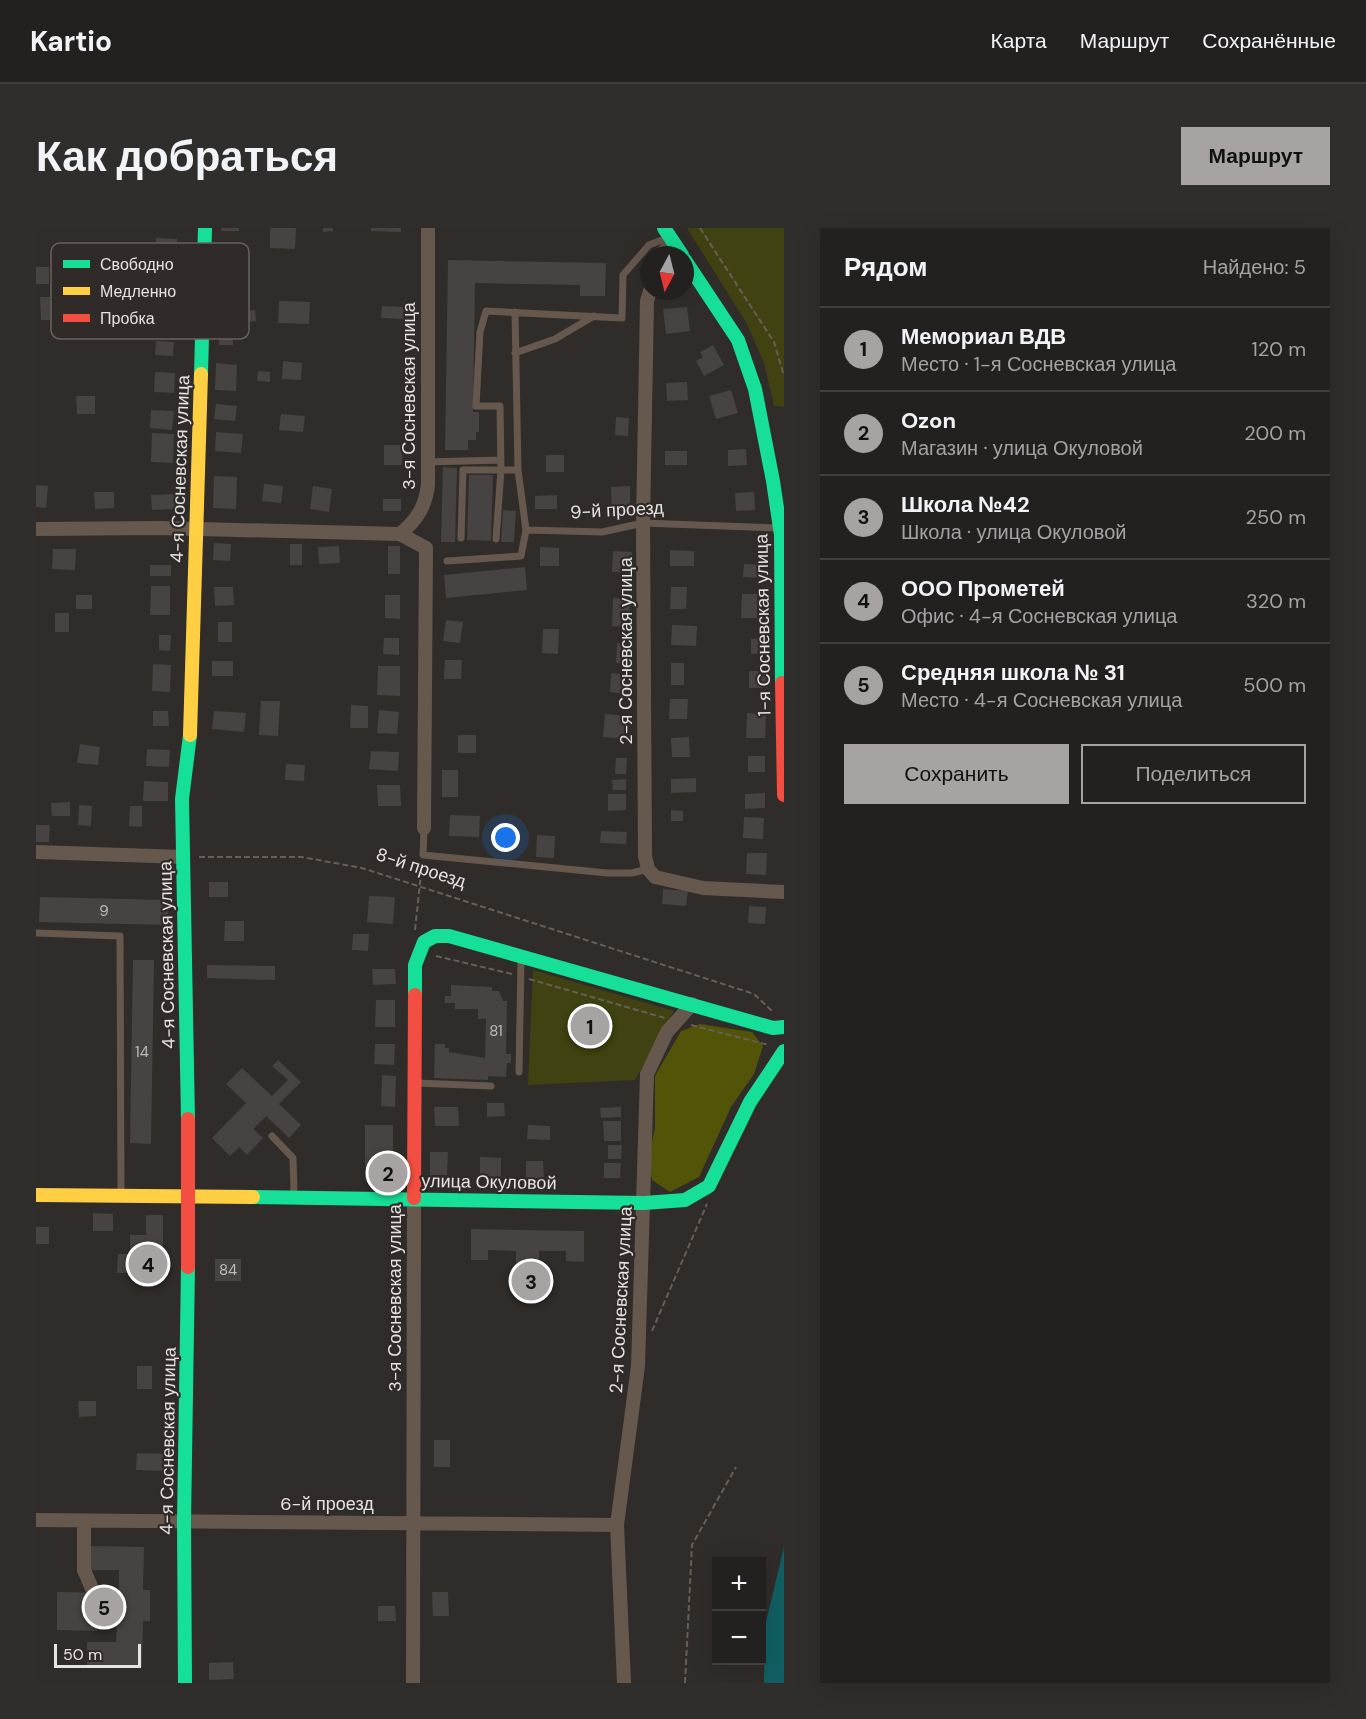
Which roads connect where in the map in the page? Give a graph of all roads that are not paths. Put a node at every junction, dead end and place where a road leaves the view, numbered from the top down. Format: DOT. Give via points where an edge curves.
graph roads {
  1 [pos="205,228"];
  2 [pos="428,228"];
  3 [pos="669,236"];
  4 [pos="205,243"];
  5 [pos="694,273"];
  6 [pos="647,300"];
  7 [pos="514,312"];
  8 [pos="594,316"];
  9 [pos="202,339"];
  10 [pos="515,353"];
  11 [pos="501,460"];
  12 [pos="427,462"];
  13 [pos="501,470"];
  14 [pos="518,470"];
  15 [pos="643,524"];
  16 [pos="196,528"];
  17 [pos="780,528"];
  18 [pos="36,529"];
  19 [pos="526,530"];
  20 [pos="400,534"];
  21 [pos="461,538"];
  22 [pos="496,539"];
  23 [pos="447,561"];
  24 [pos="784,795"];
  25 [pos="424,828"];
  26 [pos="36,852"];
  27 [pos="183,857"];
  28 [pos="648,868"];
  29 [pos="784,892"];
  30 [pos="36,933"];
  31 [pos="521,956"];
  32 [pos="692,1004"];
  33 [pos="784,1027"];
  34 [pos="778,1048"];
  35 [pos="519,1072"];
  36 [pos="413,1083"];
  37 [pos="491,1086"];
  38 [pos="272,1136"];
  39 [pos="36,1195"];
  40 [pos="121,1195"];
  41 [pos="189,1196"];
  42 [pos="295,1197"];
  43 [pos="414,1198"];
  44 [pos="644,1203"];
  45 [pos="36,1520"];
  46 [pos="84,1521"];
  47 [pos="184,1522"];
  48 [pos="412,1522"];
  49 [pos="617,1525"];
  50 [pos="93,1591"];
  51 [pos="185,1683"];
  52 [pos="413,1683"];
  53 [pos="624,1683"];
  1 -- 4 [label="main road, 4-я Сосневская улица"];
  2 -- 12 [label="street, 3-я Сосневская улица"];
  3 -- 8 [label="lane" via="649,245 623,275 622,318"];
  5 -- 17 [label="main road, 1-я Сосневская улица" via="735,332 750,368"];
  6 -- 15 [label="street, 2-я Сосневская улица"];
  7 -- 8 [label="lane"];
  7 -- 10 [label="lane"];
  7 -- 11 [label="lane" via="486,311 480,332 476,406 501,406"];
  8 -- 10 [label="lane" via="555,339"];
  9 -- 16 [label="main road, 4-я Сосневская улица"];
  10 -- 14 [label="lane"];
  11 -- 12 [label="lane"];
  11 -- 13 [label="lane"];
  12 -- 20 [label="street, 3-я Сосневская улица" via="427,501 414,522"];
  13 -- 14 [label="lane"];
  13 -- 21 [label="lane" via="463,470"];
  13 -- 22 [label="lane"];
  14 -- 19 [label="lane"];
  15 -- 17 [label="lane, 9-й проезд"];
  15 -- 19 [label="lane, 9-й проезд" via="602,532"];
  15 -- 28 [label="street, 2-я Сосневская улица"];
  16 -- 18 [label="street"];
  16 -- 20 [label="street"];
  16 -- 27 [label="main road, 4-я Сосневская улица" via="192,722 182,799"];
  17 -- 24 [label="main road, 1-я Сосневская улица"];
  19 -- 23 [label="lane" via="521,556"];
  20 -- 25 [label="street" via="426,548"];
  25 -- 28 [label="lane" via="423,855 607,873 632,873"];
  26 -- 27 [label="street"];
  27 -- 41 [label="main road, 4-я Сосневская улица"];
  28 -- 29 [label="street" via="655,877 703,888"];
  30 -- 40 [label="lane" via="120,936"];
  31 -- 32 [label="main road"];
  31 -- 35 [label="lane"];
  31 -- 36 [label="main road, 3-я Сосневская улица" via="449,936 435,936 424,942 413,996"];
  32 -- 33 [label="main road" via="773,1028"];
  32 -- 44 [label="street, 2-я Сосневская улица" via="667,1032 647,1074"];
  34 -- 44 [label="main road, улица Окуловой" via="709,1186 685,1200"];
  36 -- 37 [label="lane"];
  36 -- 43 [label="main road, 3-я Сосневская улица"];
  38 -- 42 [label="lane" via="293,1158"];
  39 -- 40 [label="main road, улица Окуловой"];
  40 -- 41 [label="main road, улица Окуловой"];
  41 -- 42 [label="main road, улица Окуловой"];
  41 -- 47 [label="main road, 4-я Сосневская улица"];
  42 -- 43 [label="main road, улица Окуловой"];
  43 -- 44 [label="main road, улица Окуловой"];
  43 -- 48 [label="street, 3-я Сосневская улица"];
  44 -- 49 [label="street, 2-я Сосневская улица" via="638,1366"];
  45 -- 46 [label="street, 6-й проезд"];
  46 -- 47 [label="street, 6-й проезд"];
  46 -- 50 [label="street" via="84,1570"];
  47 -- 48 [label="street, 6-й проезд"];
  47 -- 51 [label="main road, 4-я Сосневская улица"];
  48 -- 49 [label="street, 6-й проезд"];
  48 -- 52 [label="street, 3-я Сосневская улица"];
  49 -- 53 [label="street, 2-я Сосневская улица"];
}
